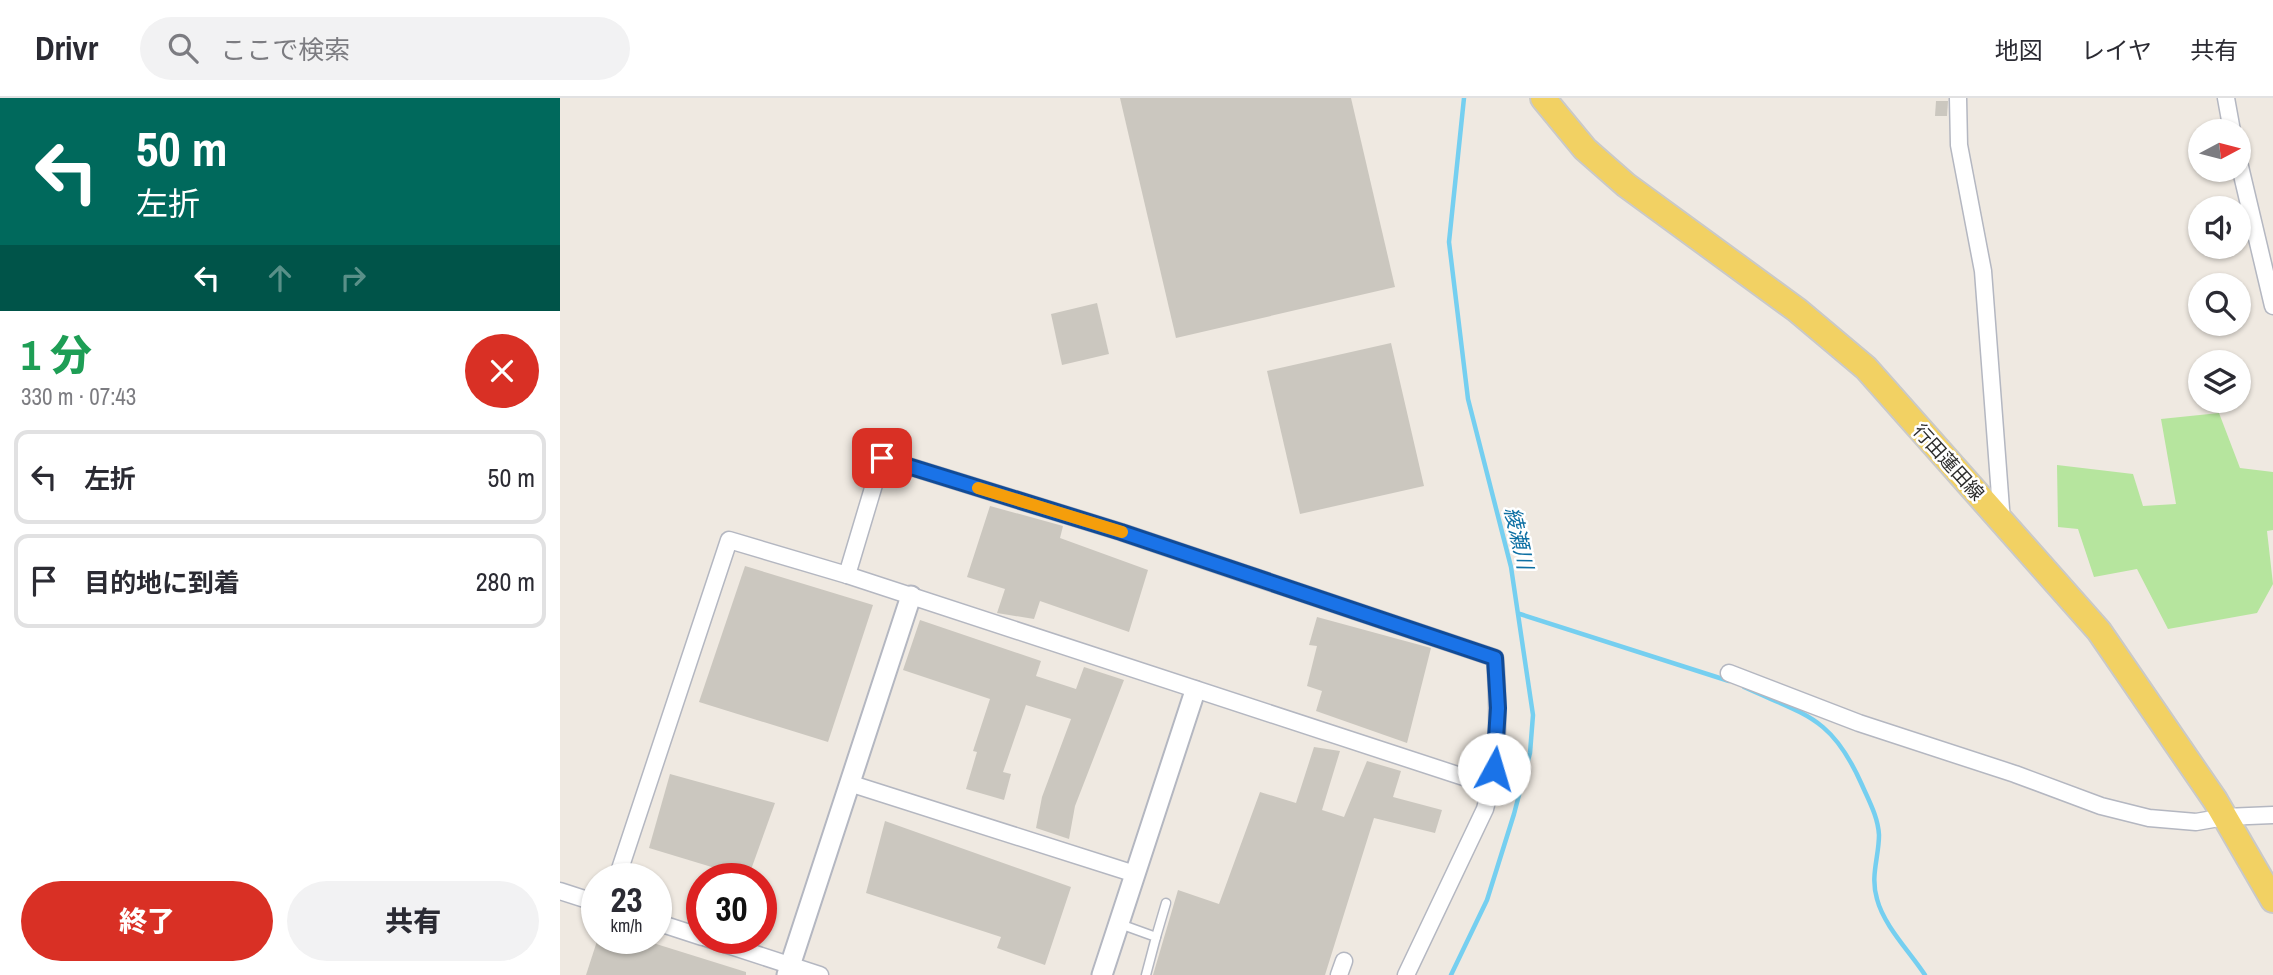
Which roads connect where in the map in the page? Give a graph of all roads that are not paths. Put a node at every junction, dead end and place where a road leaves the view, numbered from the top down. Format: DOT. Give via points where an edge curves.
graph roads {
  1 [pos="1543,98"];
  2 [pos="1958,98"];
  3 [pos="2226,98"];
  4 [pos="2230,119"];
  5 [pos="2244,182"];
  6 [pos="2273,306"];
  7 [pos="2002,522"];
  8 [pos="847,575"];
  9 [pos="911,596"];
  10 [pos="1729,673"];
  11 [pos="1195,691"];
  12 [pos="852,784"];
  13 [pos="1491,786"];
  14 [pos="2273,815"];
  15 [pos="2225,817"];
  16 [pos="622,863"];
  17 [pos="1135,874"];
  18 [pos="560,891"];
  19 [pos="581,898"];
  20 [pos="2273,900"];
  21 [pos="1166,903"];
  22 [pos="1119,924"];
  23 [pos="1156,937"];
  24 [pos="748,954"];
  25 [pos="789,970"];
  26 [pos="820,975"];
  27 [pos="1102,975"];
  28 [pos="1146,975"];
  29 [pos="1406,975"];
  1 -- 7 [label="main road, 行田蓮田線" via="1585,149 1626,185 1797,310 1866,368"];
  2 -- 7 [label="street" via="1959,145 1983,271"];
  3 -- 4 [label="street"];
  5 -- 6 [label="street"];
  7 -- 15 [label="main road, 行田蓮田線" via="2099,631"];
  8 -- 9 [label="street"];
  8 -- 13 [label="street" via="882,458 1121,532 1495,658 1498,708"];
  8 -- 16 [label="street" via="729,540"];
  9 -- 11 [label="street"];
  9 -- 12 [label="street"];
  10 -- 15 [label="street" via="2101,806 2149,818 2196,822"];
  11 -- 13 [label="street"];
  11 -- 17 [label="street"];
  12 -- 17 [label="street"];
  12 -- 25 [label="street"];
  13 -- 29 [label="street" via="1485,809"];
  14 -- 15 [label="street"];
  15 -- 20 [label="main road, 行田蓮田線"];
  17 -- 22 [label="street"];
  18 -- 19 [label="street"];
  21 -- 23 [label="lane"];
  22 -- 23 [label="lane"];
  22 -- 27 [label="street"];
  23 -- 28 [label="lane"];
  24 -- 25 [label="street"];
  25 -- 26 [label="street"];
}
